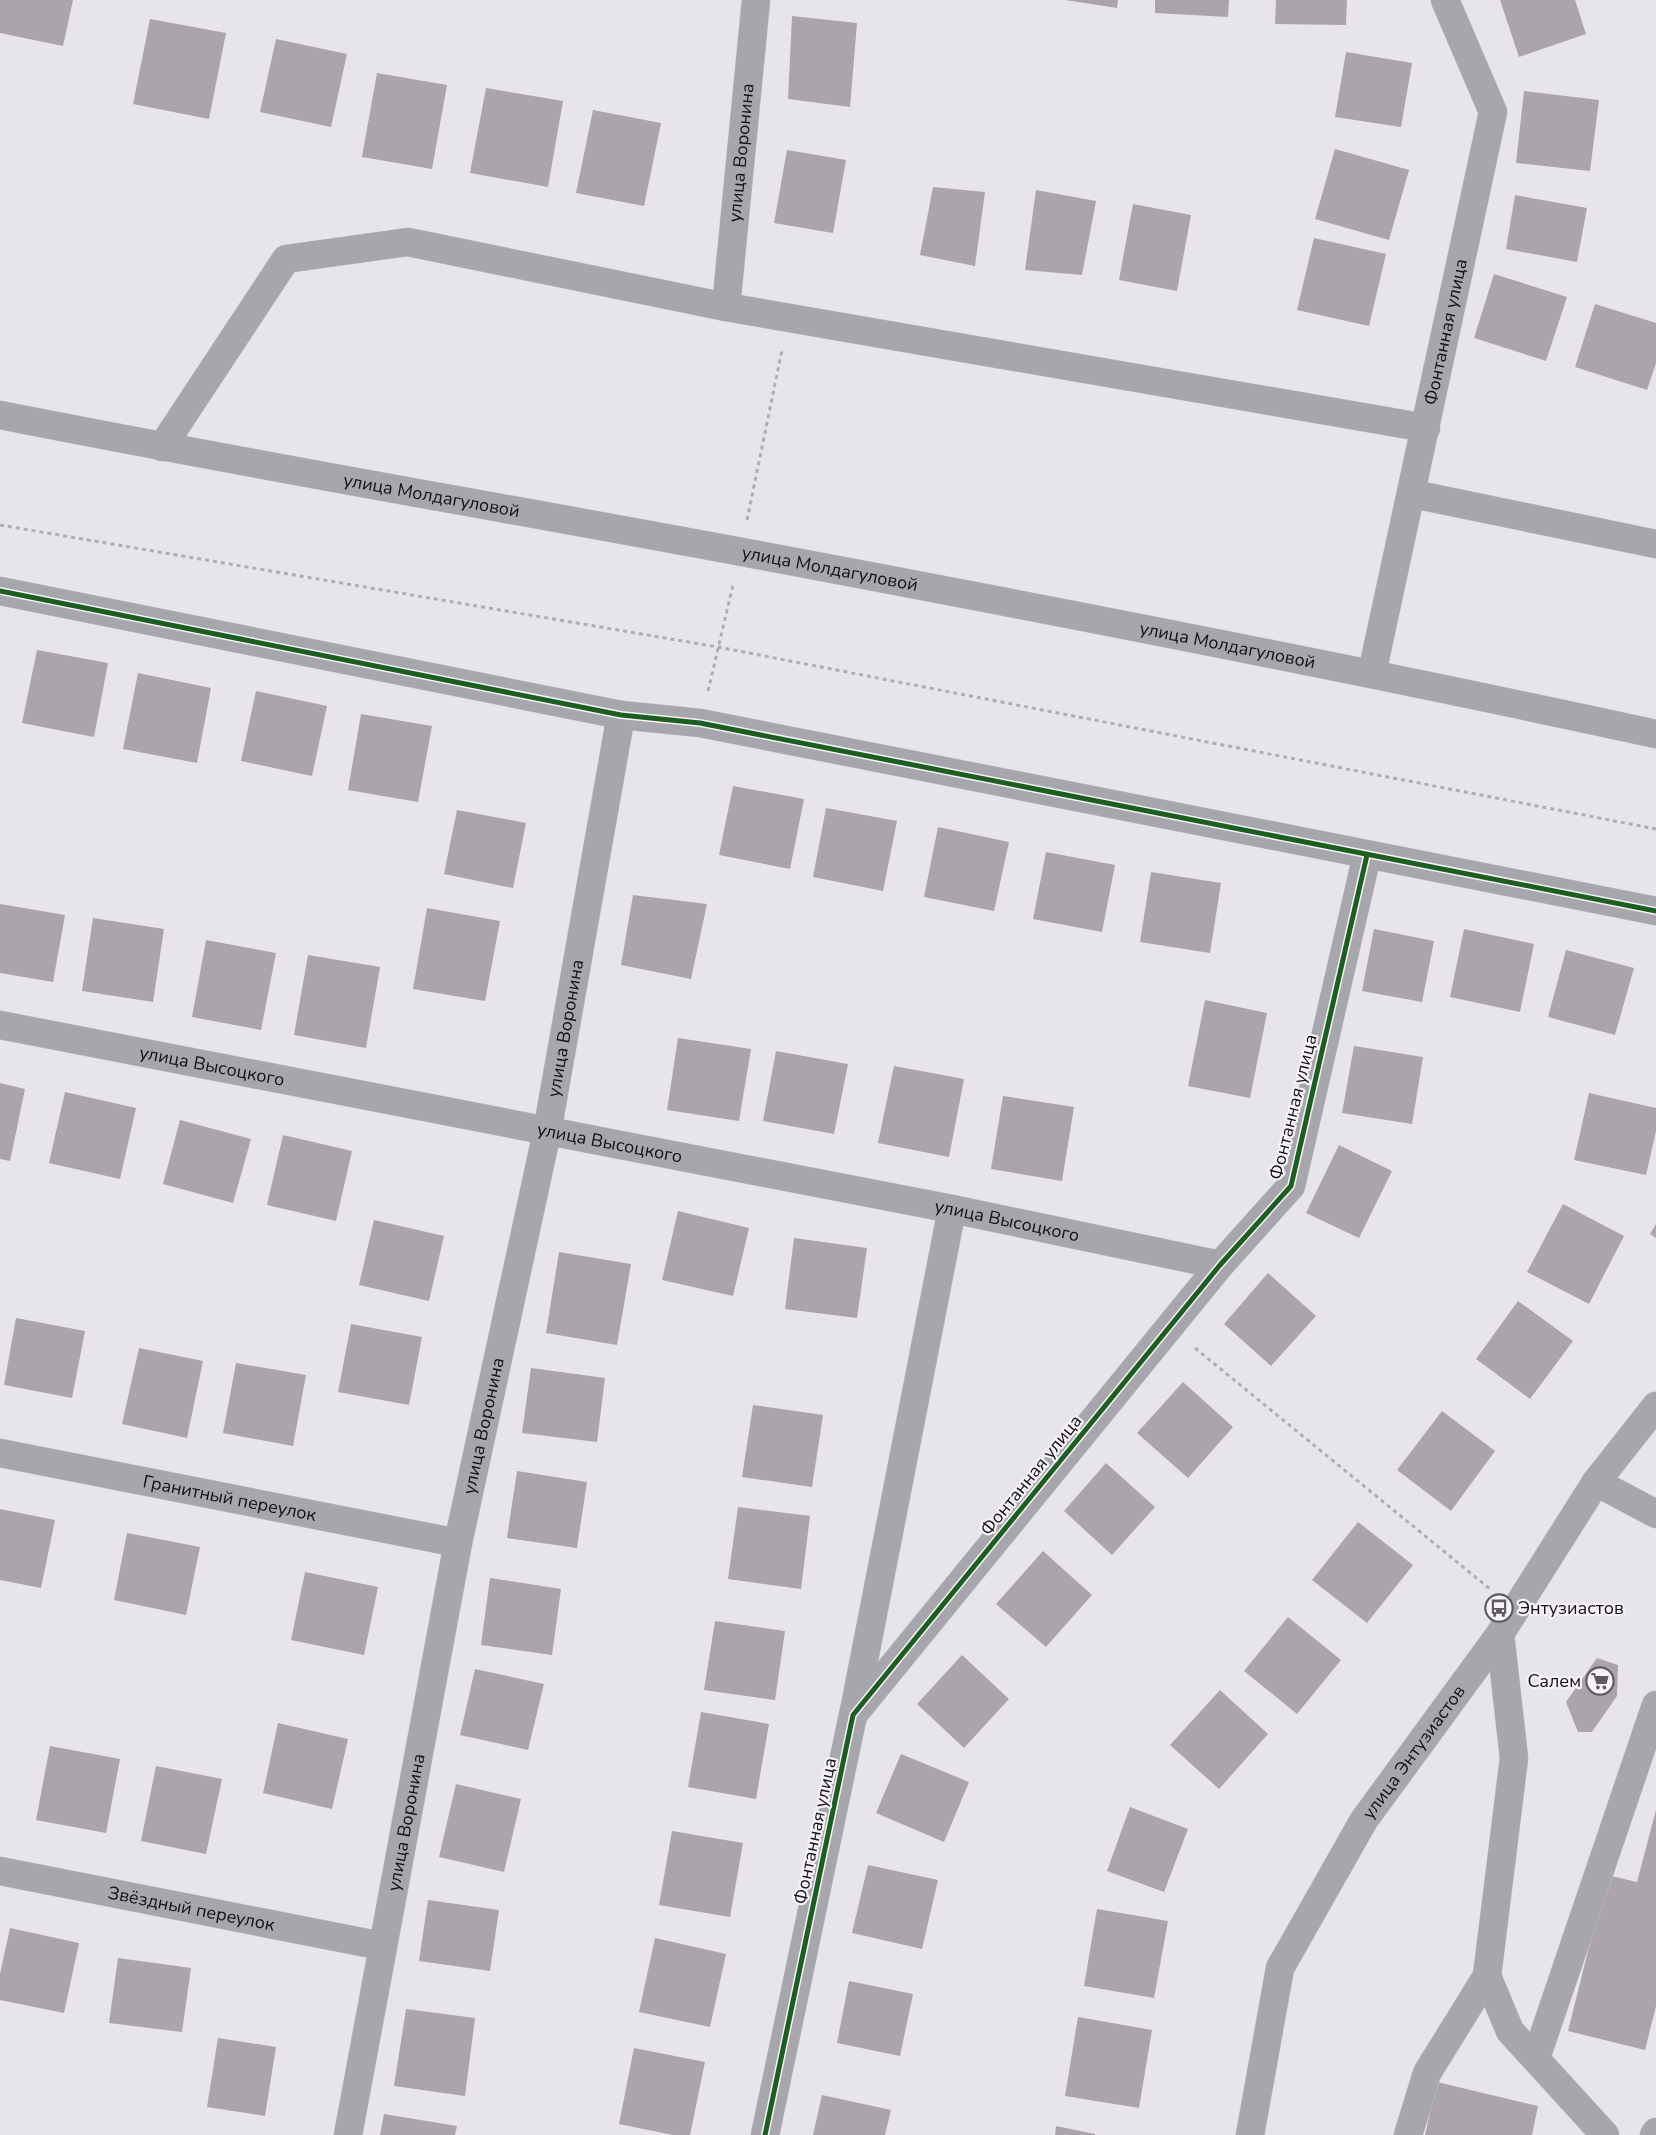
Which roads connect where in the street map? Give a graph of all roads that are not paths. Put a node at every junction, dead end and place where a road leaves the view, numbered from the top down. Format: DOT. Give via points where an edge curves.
graph roads {
  1 [pos="756,0"];
  2 [pos="1445,0"];
  3 [pos="726,307"];
  4 [pos="0,415"];
  5 [pos="1426,428"];
  6 [pos="162,448"];
  7 [pos="1412,494"];
  8 [pos="1656,544"];
  9 [pos="0,591"];
  10 [pos="1372,673"];
  11 [pos="621,715"];
  12 [pos="1656,734"];
  13 [pos="1366,855"];
  14 [pos="1656,911"];
  15 [pos="0,1026"];
  16 [pos="547,1132"];
  17 [pos="952,1209"];
  18 [pos="1220,1265"];
  19 [pos="1656,1406"];
  20 [pos="0,1453"];
  21 [pos="1596,1482"];
  22 [pos="1656,1514"];
  23 [pos="458,1543"];
  24 [pos="1500,1634"];
  25 [pos="1656,1705"];
  26 [pos="853,1715"];
  27 [pos="0,1871"];
  28 [pos="382,1946"];
  29 [pos="1487,1976"];
  30 [pos="1536,2058"];
  31 [pos="1656,2132"];
  32 [pos="348,2135"];
  33 [pos="765,2135"];
  34 [pos="1250,2135"];
  35 [pos="1408,2135"];
  36 [pos="1605,2135"];
  37 [pos="1654,2135"];
  1 -- 3 [label="street, улица Воронина"];
  2 -- 5 [label="street, Фонтанная улица" via="1494,112"];
  3 -- 5 [label="street"];
  3 -- 6 [label="street" via="408,242 286,259"];
  4 -- 6 [label="street, улица Молдагуловой"];
  5 -- 7 [label="street, Фонтанная улица"];
  6 -- 10 [label="street, улица Молдагуловой" via="740,552"];
  7 -- 8 [label="street"];
  7 -- 10 [label="street, Фонтанная улица"];
  9 -- 11 [label="street"];
  10 -- 12 [label="street, улица Молдагуловой"];
  11 -- 13 [label="street" via="700,723"];
  11 -- 16 [label="street, улица Воронина"];
  13 -- 14 [label="street"];
  13 -- 18 [label="street, Фонтанная улица" via="1291,1186"];
  15 -- 16 [label="street, улица Высоцкого"];
  16 -- 17 [label="street, улица Высоцкого"];
  16 -- 23 [label="street, улица Воронина"];
  17 -- 18 [label="street, улица Высоцкого"];
  17 -- 26 [label="street"];
  18 -- 26 [label="street, Фонтанная улица"];
  19 -- 21 [label="street, улица Энтузиастов"];
  20 -- 23 [label="street, Гранитный переулок"];
  21 -- 22 [label="street"];
  21 -- 24 [label="street, улица Энтузиастов"];
  23 -- 28 [label="street, улица Воронина"];
  24 -- 29 [label="street" via="1514,1758"];
  24 -- 34 [label="street, улица Энтузиастов" via="1364,1820 1280,1968"];
  25 -- 30 [label="street"];
  26 -- 33 [label="street, Фонтанная улица"];
  27 -- 28 [label="street, Звёздный переулок"];
  28 -- 32 [label="street, улица Воронина"];
  29 -- 30 [label="street" via="1510,2031"];
  29 -- 35 [label="street" via="1427,2073"];
  30 -- 36 [label="street"];
  31 -- 37 [label="street"];
}
